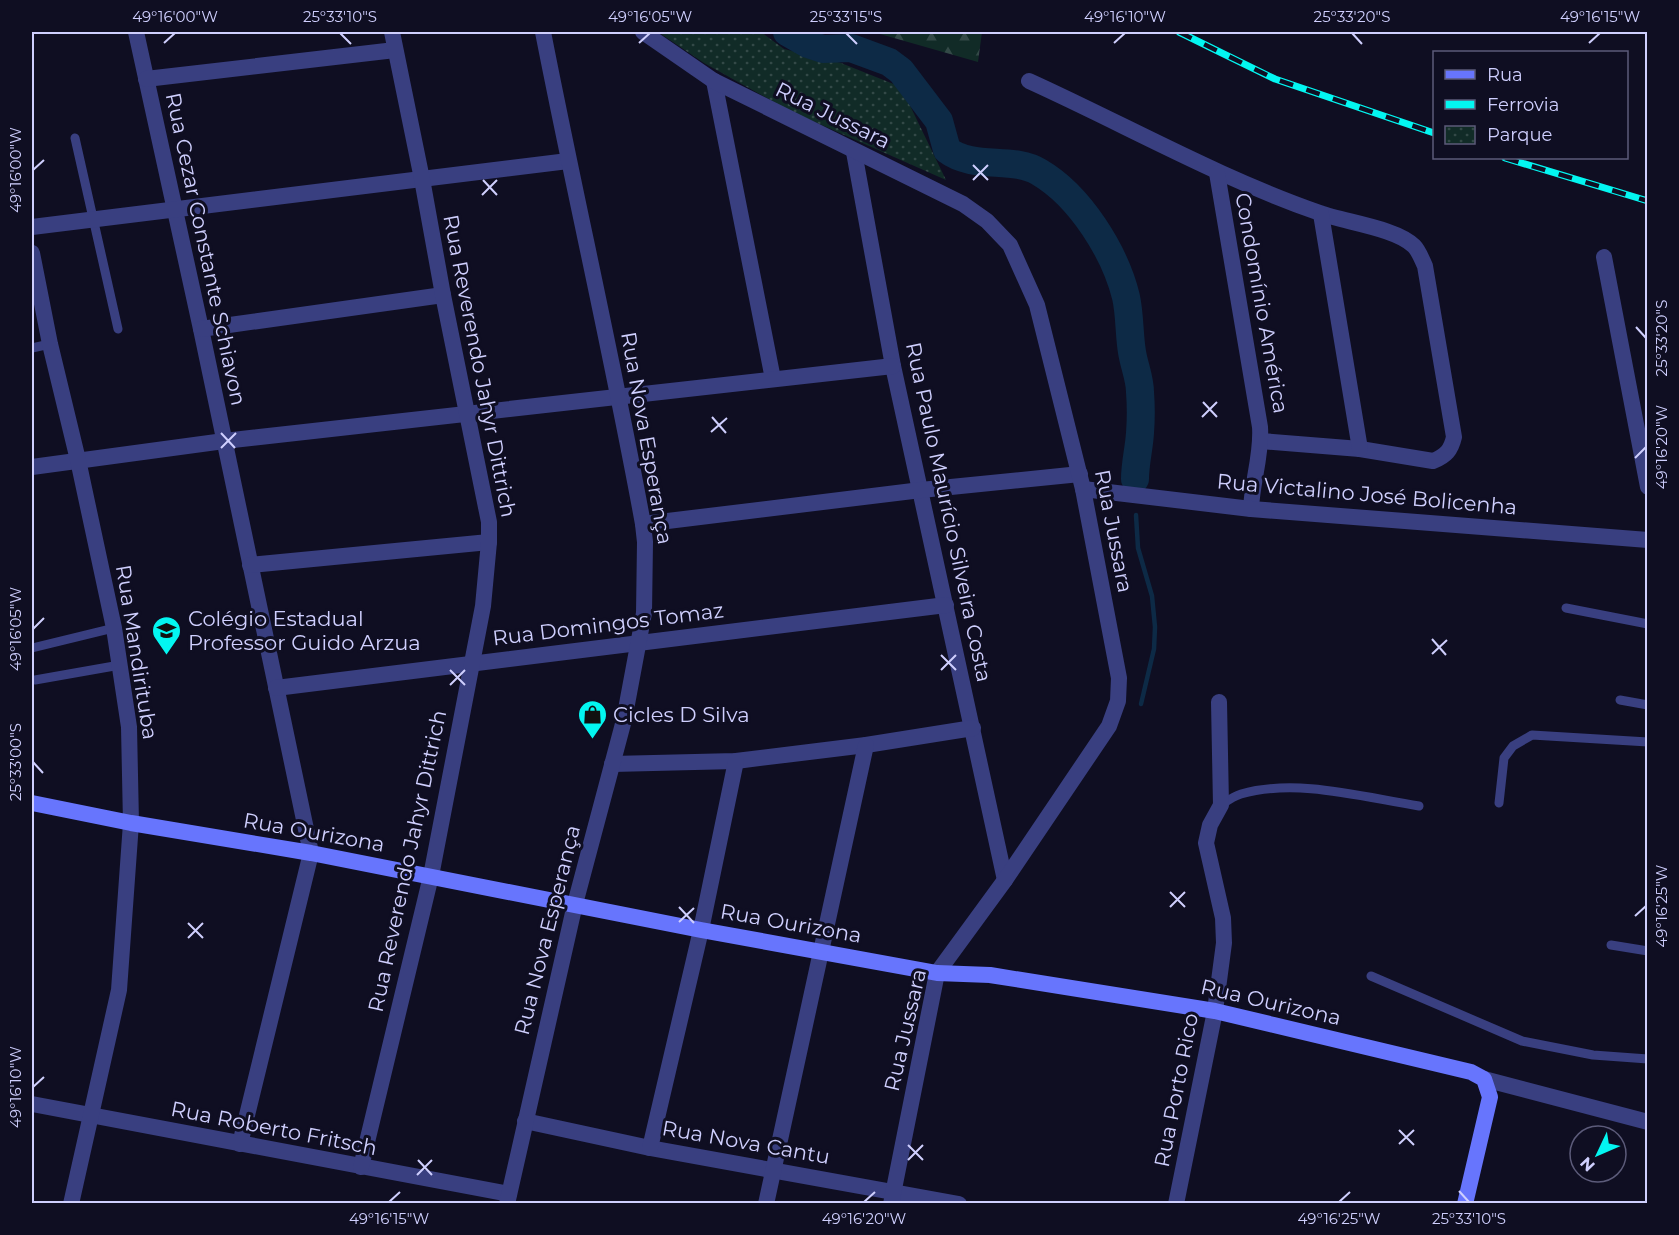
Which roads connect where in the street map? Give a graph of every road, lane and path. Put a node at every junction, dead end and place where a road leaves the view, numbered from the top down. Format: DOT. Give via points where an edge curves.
graph roads {
  1 [pos="136,32"];
  2 [pos="392,32"];
  3 [pos="543,32"];
  4 [pos="643,32"];
  5 [pos="395,50"];
  6 [pos="146,79"];
  7 [pos="714,81"];
  8 [pos="1029,81"];
  9 [pos="75,138"];
  10 [pos="854,152"];
  11 [pos="568,161"];
  12 [pos="1217,172"];
  13 [pos="422,179"];
  14 [pos="175,209"];
  15 [pos="1321,214"];
  16 [pos="94,219"];
  17 [pos="32,226"];
  18 [pos="32,253"];
  19 [pos="1604,257"];
  20 [pos="443,295"];
  21 [pos="201,328"];
  22 [pos="118,329"];
  23 [pos="50,344"];
  24 [pos="32,348"];
  25 [pos="893,366"];
  26 [pos="773,379"];
  27 [pos="619,395"];
  28 [pos="468,414"];
  29 [pos="224,441"];
  30 [pos="1261,441"];
  31 [pos="1360,448"];
  32 [pos="78,460"];
  33 [pos="32,467"];
  34 [pos="1082,481"];
  35 [pos="1647,488"];
  36 [pos="921,490"];
  37 [pos="1251,509"];
  38 [pos="643,524"];
  39 [pos="1647,540"];
  40 [pos="489,542"];
  41 [pos="250,565"];
  42 [pos="946,605"];
  43 [pos="1566,608"];
  44 [pos="1647,624"];
  45 [pos="114,628"];
  46 [pos="638,643"];
  47 [pos="32,648"];
  48 [pos="120,664"];
  49 [pos="471,664"];
  50 [pos="35,680"];
  51 [pos="276,688"];
  52 [pos="1620,700"];
  53 [pos="1219,702"];
  54 [pos="1647,705"];
  55 [pos="973,728"];
  56 [pos="1647,742"];
  57 [pos="866,745"];
  58 [pos="736,761"];
  59 [pos="612,764"];
  60 [pos="32,803"];
  61 [pos="1499,803"];
  62 [pos="1221,805"];
  63 [pos="1419,806"];
  64 [pos="131,823"];
  65 [pos="311,853"];
  66 [pos="431,876"];
  67 [pos="1005,880"];
  68 [pos="575,904"];
  69 [pos="700,930"];
  70 [pos="1611,945"];
  71 [pos="821,951"];
  72 [pos="1647,951"];
  73 [pos="938,974"];
  74 [pos="1371,976"];
  75 [pos="1215,1011"];
  76 [pos="1647,1059"];
  77 [pos="1478,1076"];
  78 [pos="32,1104"];
  79 [pos="91,1116"];
  80 [pos="525,1121"];
  81 [pos="1647,1122"];
  82 [pos="240,1144"];
  83 [pos="650,1148"];
  84 [pos="361,1167"];
  85 [pos="774,1171"];
  86 [pos="893,1197"];
  87 [pos="508,1199"];
  88 [pos="71,1203"];
  89 [pos="766,1203"];
  90 [pos="959,1203"];
  91 [pos="1176,1203"];
  92 [pos="1465,1203"];
  1 -- 6 [label="street, Rua Cezar Constante Schiavon"];
  2 -- 5 [label="street, Rua Reverendo Jahyr Dittrich"];
  3 -- 11 [label="street, Rua Nova Esperança"];
  4 -- 7 [label="street, Rua Jussara"];
  5 -- 6 [label="street"];
  5 -- 13 [label="street, Rua Reverendo Jahyr Dittrich"];
  6 -- 14 [label="street, Rua Cezar Constante Schiavon"];
  7 -- 10 [label="street, Rua Jussara"];
  7 -- 26 [label="street"];
  8 -- 12 [label="street, Condomínio América"];
  9 -- 16 [label="lane"];
  10 -- 25 [label="street, Rua Paulo Maurício Silveira Costa"];
  10 -- 34 [label="street, Rua Jussara" via="963,204 1010,245 1037,305"];
  11 -- 13 [label="street"];
  11 -- 27 [label="street, Rua Nova Esperança"];
  12 -- 15 [label="street, Condomínio América"];
  12 -- 30 [label="street, Condomínio América"];
  13 -- 14 [label="street"];
  13 -- 20 [label="street, Rua Reverendo Jahyr Dittrich"];
  14 -- 16 [label="street"];
  14 -- 21 [label="street, Rua Cezar Constante Schiavon"];
  15 -- 31 [label="street"];
  15 -- 31 [label="street, Condomínio América" via="1400,236 1415,247 1425,266 1454,437 1444,457 1433,461"];
  16 -- 17 [label="street"];
  16 -- 22 [label="lane"];
  18 -- 23 [label="street, Rua Mandirituba"];
  19 -- 35 [label="street"];
  20 -- 21 [label="street"];
  20 -- 28 [label="street, Rua Reverendo Jahyr Dittrich"];
  21 -- 29 [label="street, Rua Cezar Constante Schiavon"];
  23 -- 24 [label="lane"];
  23 -- 32 [label="street, Rua Mandirituba"];
  25 -- 26 [label="street"];
  25 -- 36 [label="street, Rua Paulo Maurício Silveira Costa"];
  26 -- 27 [label="street"];
  27 -- 28 [label="street"];
  27 -- 38 [label="street, Rua Nova Esperança"];
  28 -- 29 [label="street"];
  28 -- 40 [label="street, Rua Reverendo Jahyr Dittrich" via="489,522"];
  29 -- 32 [label="street"];
  29 -- 41 [label="street, Rua Cezar Constante Schiavon"];
  30 -- 31 [label="street, Condomínio América"];
  30 -- 37 [label="street, Condomínio América"];
  32 -- 33 [label="street"];
  32 -- 45 [label="street, Rua Mandirituba"];
  34 -- 36 [label="street, Rua Victalino José Bolicenha"];
  34 -- 37 [label="street, Rua Victalino José Bolicenha"];
  34 -- 67 [label="street, Rua Jussara" via="1119,678 1118,701 1109,726"];
  36 -- 38 [label="street, Rua Victalino José Bolicenha"];
  36 -- 42 [label="street, Rua Paulo Maurício Silveira Costa"];
  37 -- 39 [label="street, Rua Victalino José Bolicenha"];
  38 -- 46 [label="street, Rua Nova Esperança" via="644,613"];
  40 -- 41 [label="street"];
  40 -- 49 [label="street, Rua Reverendo Jahyr Dittrich" via="483,606"];
  41 -- 51 [label="street, Rua Cezar Constante Schiavon"];
  42 -- 46 [label="street, Rua Domingos Tomaz"];
  42 -- 55 [label="street, Rua Paulo Maurício Silveira Costa"];
  43 -- 44 [label="lane"];
  45 -- 47 [label="lane"];
  45 -- 48 [label="street, Rua Mandirituba"];
  46 -- 49 [label="street, Rua Domingos Tomaz"];
  46 -- 59 [label="street, Rua Nova Esperança"];
  48 -- 50 [label="lane"];
  48 -- 64 [label="street, Rua Mandirituba" via="129,727"];
  49 -- 51 [label="street, Rua Domingos Tomaz"];
  49 -- 66 [label="street, Rua Reverendo Jahyr Dittrich"];
  51 -- 65 [label="street, Rua Cezar Constante Schiavon"];
  52 -- 54 [label="lane"];
  53 -- 62 [label="street"];
  55 -- 57 [label="street"];
  55 -- 67 [label="street, Rua Paulo Maurício Silveira Costa"];
  56 -- 61 [label="lane" via="1532,735 1513,746 1504,758"];
  57 -- 58 [label="street"];
  57 -- 71 [label="street"];
  58 -- 59 [label="street"];
  58 -- 69 [label="street"];
  59 -- 68 [label="street, Rua Nova Esperança"];
  60 -- 64 [label="main road, Rua Ourizona"];
  62 -- 63 [label="lane" via="1239,795 1279,787"];
  62 -- 75 [label="street, Rua Porto Rico" via="1209,825 1206,843 1224,943"];
  64 -- 65 [label="main road, Rua Ourizona"];
  64 -- 79 [label="street, Rua Mandirituba" via="119,990"];
  65 -- 66 [label="main road, Rua Ourizona"];
  65 -- 82 [label="street, Rua Cezar Constante Schiavon"];
  66 -- 68 [label="main road, Rua Ourizona"];
  66 -- 84 [label="street, Rua Reverendo Jahyr Dittrich"];
  67 -- 73 [label="street, Rua Jussara"];
  68 -- 69 [label="main road, Rua Ourizona"];
  68 -- 80 [label="street, Rua Nova Esperança"];
  69 -- 71 [label="main road, Rua Ourizona"];
  69 -- 83 [label="street"];
  70 -- 72 [label="lane"];
  71 -- 73 [label="main road, Rua Ourizona"];
  71 -- 85 [label="street"];
  73 -- 75 [label="main road, Rua Ourizona" via="990,975"];
  73 -- 86 [label="street, Rua Jussara"];
  74 -- 76 [label="lane" via="1522,1041 1593,1055"];
  75 -- 77 [label="main road, Rua Ourizona"];
  75 -- 91 [label="street, Rua Porto Rico"];
  77 -- 81 [label="street"];
  77 -- 92 [label="main road" via="1490,1097"];
  78 -- 79 [label="street, Rua Roberto Fritsch"];
  79 -- 82 [label="street, Rua Roberto Fritsch"];
  79 -- 88 [label="street, Rua Mandirituba"];
  80 -- 83 [label="street, Rua Nova Cantu"];
  80 -- 87 [label="street, Rua Nova Esperança"];
  82 -- 84 [label="street, Rua Roberto Fritsch"];
  83 -- 85 [label="street, Rua Nova Cantu"];
  84 -- 87 [label="street, Rua Roberto Fritsch"];
  85 -- 86 [label="street, Rua Nova Cantu"];
  85 -- 89 [label="street"];
  86 -- 90 [label="street, Rua Nova Cantu"];
}
